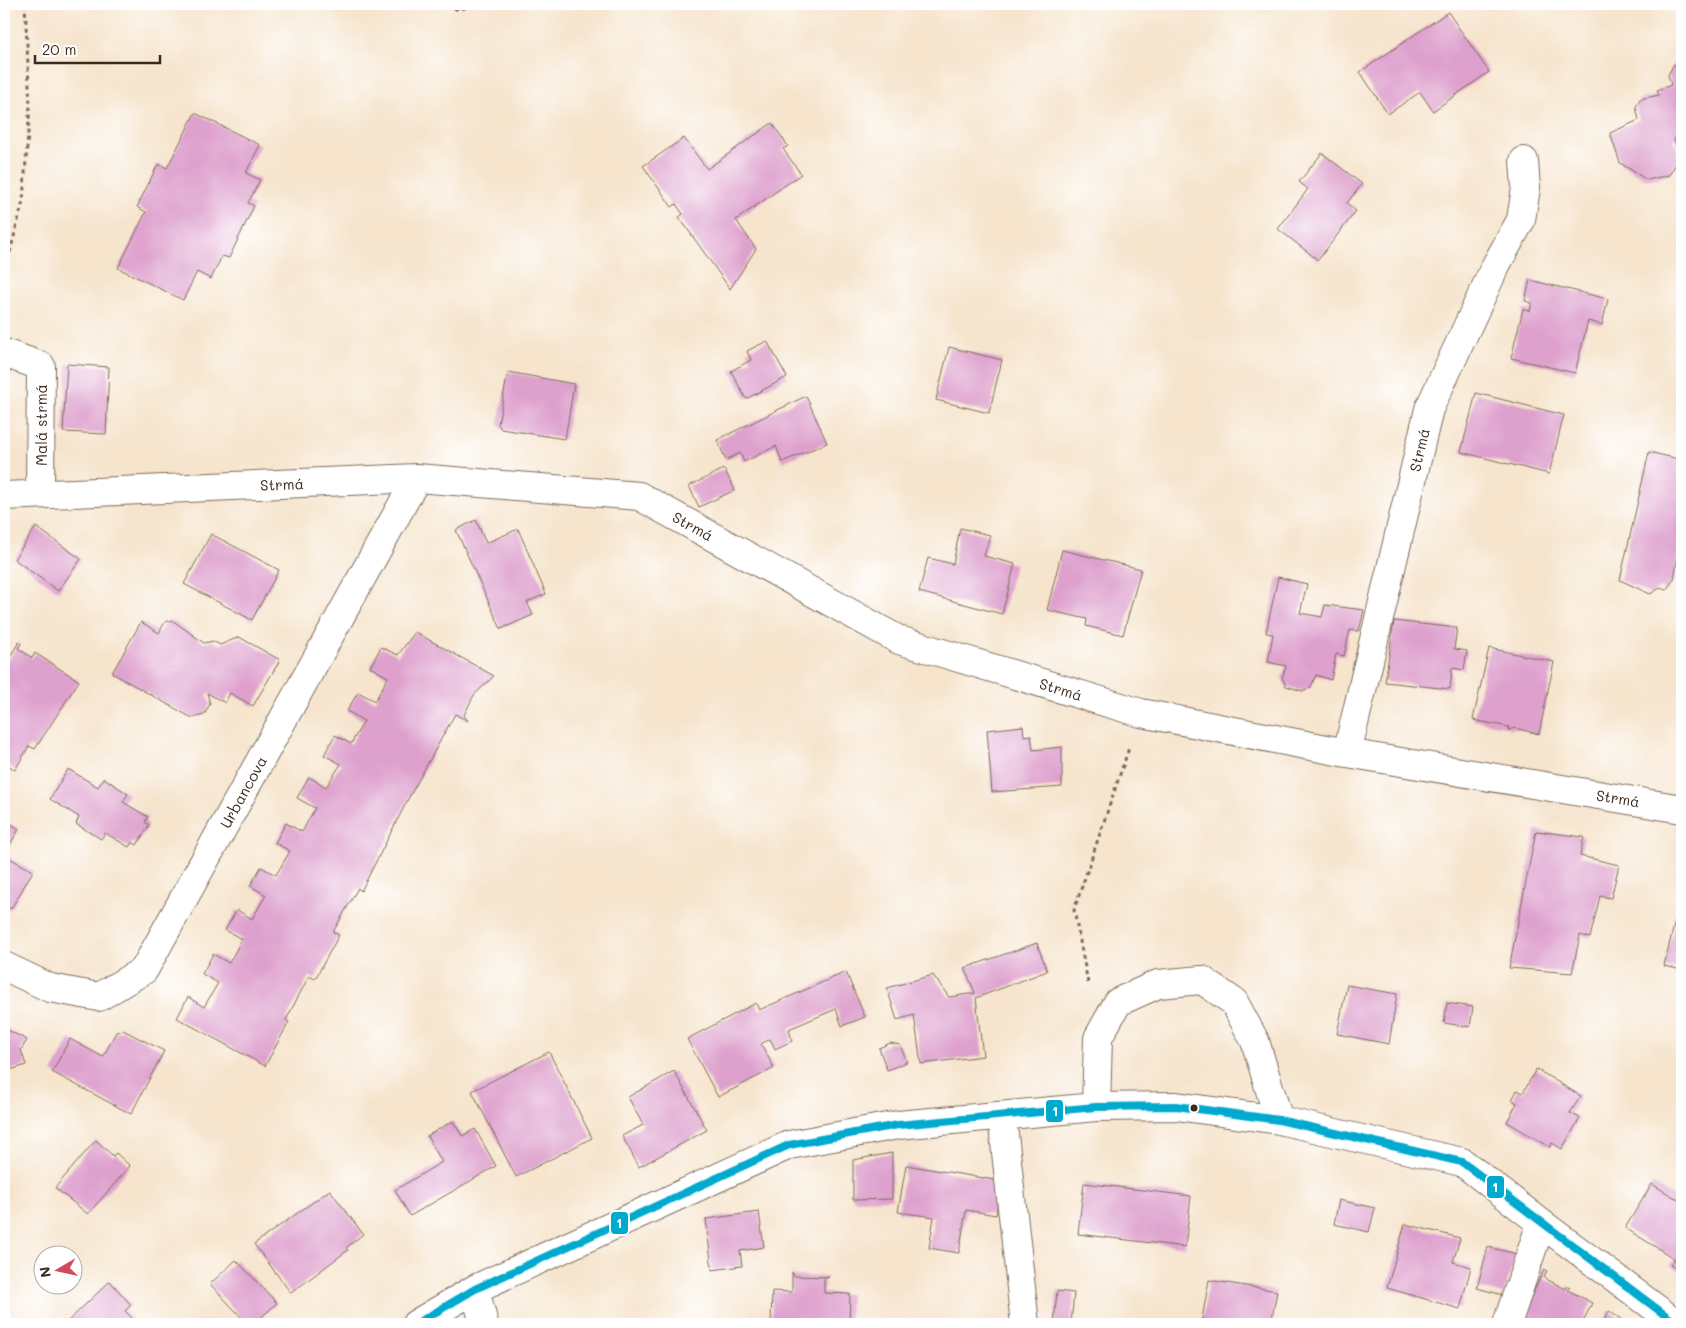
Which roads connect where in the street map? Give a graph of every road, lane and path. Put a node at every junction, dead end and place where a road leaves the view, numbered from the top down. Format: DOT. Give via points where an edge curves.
graph roads {
  1 [pos="25,4"];
  2 [pos="446,4"];
  3 [pos="478,4"];
  4 [pos="1524,161"];
  5 [pos="4,276"];
  6 [pos="4,353"];
  7 [pos="417,478"];
  8 [pos="40,493"];
  9 [pos="4,496"];
  10 [pos="1141,713"];
  11 [pos="1347,753"];
  12 [pos="1682,809"];
  13 [pos="4,966"];
  14 [pos="1098,1038"];
  15 [pos="1096,1107"];
  16 [pos="1002,1116"];
  17 [pos="1278,1120"];
  18 [pos="1541,1223"];
  19 [pos="475,1289"];
  20 [pos="416,1324"];
  21 [pos="484,1324"];
  22 [pos="1025,1324"];
  23 [pos="1507,1324"];
  24 [pos="1677,1324"];
  1 -- 5 [label="path" via="30,106 23,201"];
  2 -- 3 [label="path" via="458,10"];
  4 -- 11 [label="street, Strmá" via="1526,188 1521,220 1496,265 1429,410"];
  6 -- 8 [label="street, Malá strmá" via="41,366"];
  7 -- 8 [label="street, Strmá"];
  7 -- 10 [label="street, Strmá" via="639,496 899,640"];
  7 -- 13 [label="street, Urbancova" via="144,970 99,997 50,988"];
  8 -- 9 [label="street, Strmá"];
  10 -- 11 [label="street, Strmá"];
  10 -- 14 [label="path" via="1074,910"];
  11 -- 12 [label="street, Strmá"];
  14 -- 15 [label="street"];
  14 -- 17 [label="street" via="1118,1002 1158,984 1202,980 1234,1002 1238,1009 1255,1041"];
  15 -- 16 [label="street"];
  15 -- 17 [label="street" via="1176,1106"];
  16 -- 19 [label="street" via="898,1125 789,1145"];
  16 -- 22 [label="street"];
  17 -- 18 [label="street" via="1462,1162"];
  18 -- 23 [label="street"];
  18 -- 24 [label="street"];
  19 -- 20 [label="street"];
  19 -- 21 [label="street"];
}
